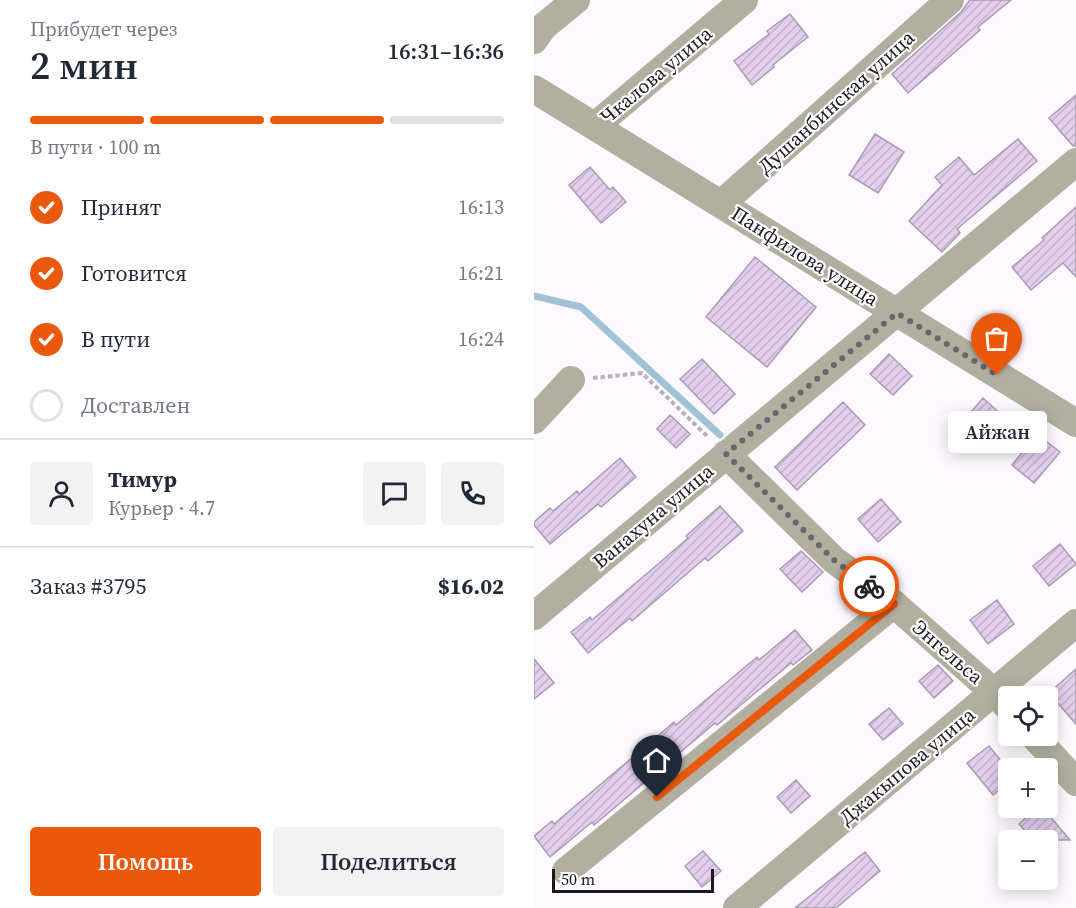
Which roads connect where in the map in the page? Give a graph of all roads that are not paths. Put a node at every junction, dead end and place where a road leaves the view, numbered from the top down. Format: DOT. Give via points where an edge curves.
graph roads {
  1 [pos="576,0"];
  2 [pos="744,0"];
  3 [pos="950,0"];
  4 [pos="534,40"];
  5 [pos="534,89"];
  6 [pos="595,126"];
  7 [pos="1076,162"];
  8 [pos="721,204"];
  9 [pos="897,313"];
  10 [pos="571,380"];
  11 [pos="534,420"];
  12 [pos="1076,423"];
  13 [pos="726,454"];
  14 [pos="894,604"];
  15 [pos="534,616"];
  16 [pos="1076,623"];
  17 [pos="1015,686"];
  18 [pos="998,697"];
  19 [pos="998,702"];
  20 [pos="1043,746"];
  21 [pos="1076,782"];
  22 [pos="566,872"];
  23 [pos="737,908"];
  1 -- 4 [label="street" via="543,27"];
  2 -- 6 [label="street, Чкалова улица"];
  3 -- 8 [label="street, Душанбинская улица"];
  5 -- 6 [label="street, Панфилова улица"];
  6 -- 8 [label="street, Панфилова улица"];
  7 -- 9 [label="street, Ванахуна улица"];
  8 -- 9 [label="street, Панфилова улица"];
  9 -- 12 [label="street, Панфилова улица"];
  9 -- 13 [label="street, Ванахуна улица"];
  10 -- 11 [label="street"];
  13 -- 14 [label="street, Энгельса" via="834,560"];
  13 -- 15 [label="street, Ванахуна улица"];
  14 -- 18 [label="street, Энгельса"];
  14 -- 22 [label="street"];
  16 -- 17 [label="street, Джакыпова улица"];
  19 -- 23 [label="street, Джакыпова улица"];
  20 -- 21 [label="street"];
}
